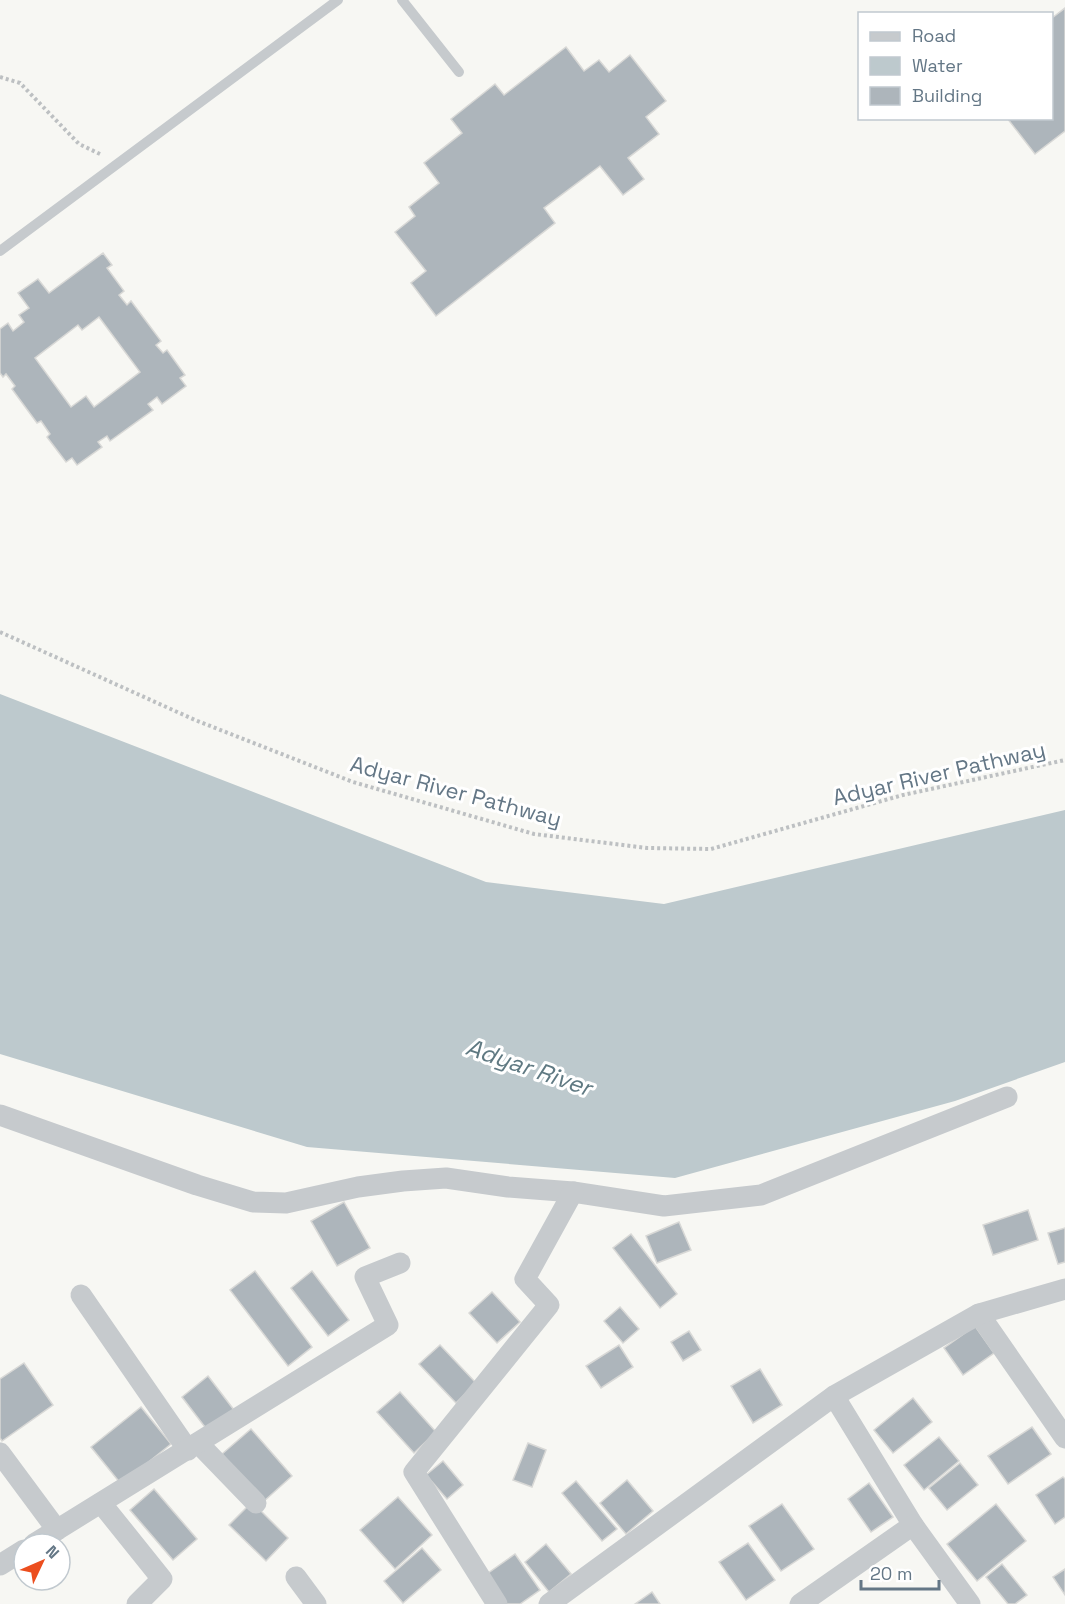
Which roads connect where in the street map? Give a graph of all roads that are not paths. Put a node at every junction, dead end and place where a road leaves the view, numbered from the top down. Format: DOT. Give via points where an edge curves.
graph roads {
  1 [pos="338,0"];
  2 [pos="402,0"];
  3 [pos="459,72"];
  4 [pos="0,251"];
  5 [pos="1007,1097"];
  6 [pos="0,1115"];
  7 [pos="573,1192"];
  8 [pos="400,1263"];
  9 [pos="1065,1289"];
  10 [pos="81,1295"];
  11 [pos="979,1314"];
  12 [pos="834,1396"];
  13 [pos="1065,1438"];
  14 [pos="193,1447"];
  15 [pos="0,1453"];
  16 [pos="101,1503"];
  17 [pos="256,1503"];
  18 [pos="913,1525"];
  19 [pos="57,1530"];
  20 [pos="54,1532"];
  21 [pos="296,1577"];
  22 [pos="561,1600"];
  23 [pos="137,1604"];
  24 [pos="316,1604"];
  25 [pos="497,1604"];
  26 [pos="800,1604"];
  27 [pos="970,1604"];
  1 -- 4 [label="lane"];
  2 -- 3 [label="lane"];
  5 -- 7 [label="street" via="761,1195 664,1206"];
  6 -- 7 [label="street" via="253,1202 286,1203 358,1187 446,1178"];
  7 -- 25 [label="street" via="525,1279 549,1305 414,1472"];
  8 -- 14 [label="street" via="365,1277 388,1325"];
  9 -- 11 [label="street"];
  10 -- 14 [label="street"];
  11 -- 12 [label="street"];
  11 -- 13 [label="street"];
  12 -- 18 [label="street"];
  12 -- 22 [label="street"];
  14 -- 16 [label="street"];
  14 -- 17 [label="street"];
  15 -- 19 [label="street"];
  16 -- 19 [label="street"];
  16 -- 23 [label="street" via="162,1579"];
  18 -- 26 [label="street"];
  18 -- 27 [label="street"];
  19 -- 20 [label="street"];
  21 -- 24 [label="street"];
}
